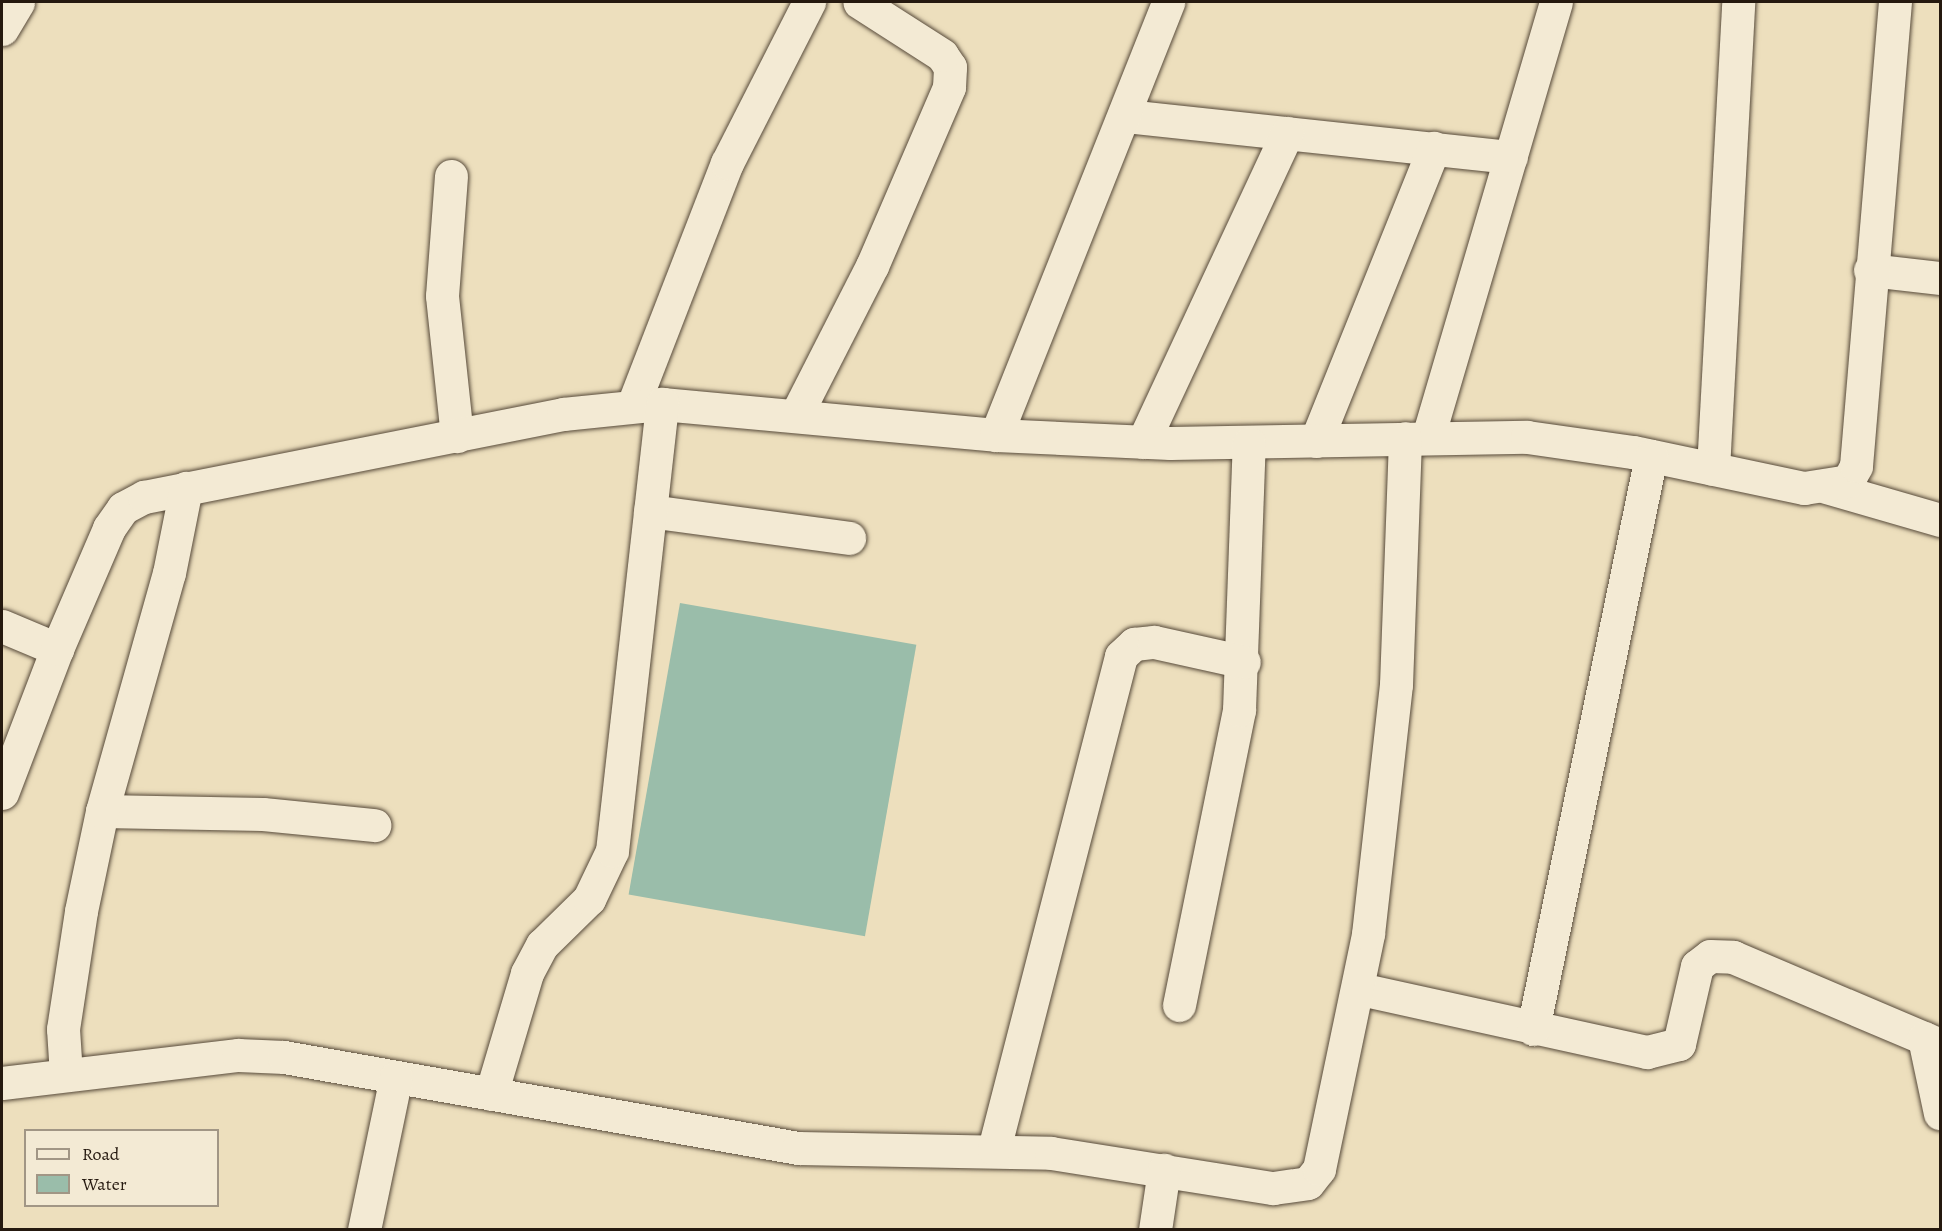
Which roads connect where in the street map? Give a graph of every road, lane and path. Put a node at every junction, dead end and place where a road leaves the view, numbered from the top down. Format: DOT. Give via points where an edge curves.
graph roads {
  1 [pos="18,2"];
  2 [pos="809,2"];
  3 [pos="859,2"];
  4 [pos="1168,2"];
  5 [pos="1556,2"];
  6 [pos="1738,2"];
  7 [pos="1895,2"];
  8 [pos="2,29"];
  9 [pos="1126,116"];
  10 [pos="1287,133"];
  11 [pos="1434,148"];
  12 [pos="1511,157"];
  13 [pos="451,176"];
  14 [pos="1870,270"];
  15 [pos="1941,278"];
  16 [pos="647,405"];
  17 [pos="796,415"];
  18 [pos="996,435"];
  19 [pos="457,436"];
  20 [pos="1416,437"];
  21 [pos="1316,441"];
  22 [pos="1143,442"];
  23 [pos="1249,443"];
  24 [pos="1651,456"];
  25 [pos="1713,469"];
  26 [pos="1827,487"];
  27 [pos="186,488"];
  28 [pos="650,511"];
  29 [pos="1941,520"];
  30 [pos="849,538"];
  31 [pos="2,626"];
  32 [pos="57,649"];
  33 [pos="1244,662"];
  34 [pos="2,793"];
  35 [pos="102,811"];
  36 [pos="374,825"];
  37 [pos="1360,989"];
  38 [pos="1179,1005"];
  39 [pos="1533,1029"];
  40 [pos="1932,1042"];
  41 [pos="66,1075"];
  42 [pos="396,1077"];
  43 [pos="2,1083"];
  44 [pos="491,1094"];
  45 [pos="1941,1113"];
  46 [pos="994,1149"];
  47 [pos="1164,1170"];
  48 [pos="364,1230"];
  49 [pos="1155,1230"];
  1 -- 8 [label="street"];
  2 -- 16 [label="street" via="727,163"];
  3 -- 17 [label="street" via="942,55 950,67 949,87 872,266"];
  4 -- 9 [label="street"];
  5 -- 12 [label="street"];
  6 -- 25 [label="street"];
  7 -- 14 [label="street"];
  9 -- 10 [label="street"];
  9 -- 18 [label="street"];
  10 -- 11 [label="street"];
  10 -- 22 [label="street"];
  11 -- 12 [label="street"];
  11 -- 21 [label="street"];
  12 -- 20 [label="street"];
  13 -- 19 [label="street" via="442,296"];
  14 -- 15 [label="street"];
  14 -- 26 [label="street" via="1856,466 1848,481"];
  16 -- 17 [label="street"];
  16 -- 19 [label="street"];
  16 -- 28 [label="street"];
  17 -- 18 [label="street"];
  18 -- 22 [label="street"];
  19 -- 27 [label="street"];
  20 -- 21 [label="street"];
  20 -- 24 [label="street" via="1527,437"];
  20 -- 37 [label="street" via="1396,685"];
  21 -- 23 [label="street"];
  22 -- 23 [label="street"];
  23 -- 33 [label="street"];
  24 -- 25 [label="street"];
  24 -- 39 [label="street"];
  25 -- 26 [label="street"];
  26 -- 29 [label="street"];
  27 -- 32 [label="street" via="123,508 109,528"];
  27 -- 35 [label="street" via="162,601"];
  28 -- 30 [label="street"];
  28 -- 44 [label="street" via="612,851 589,899 542,945 527,973"];
  31 -- 32 [label="street"];
  32 -- 34 [label="street"];
  33 -- 38 [label="street" via="1231,762"];
  33 -- 46 [label="street" via="1154,642 1134,644 1120,656"];
  35 -- 36 [label="street" via="263,814"];
  35 -- 41 [label="street" via="66,1002"];
  37 -- 39 [label="street"];
  37 -- 47 [label="street" via="1319,1168 1308,1183 1273,1188"];
  39 -- 40 [label="street" via="1629,1050 1666,1050 1679,1044 1691,982 1697,966 1710,956 1733,957"];
  40 -- 45 [label="street"];
  41 -- 42 [label="street" via="238,1055 284,1057"];
  41 -- 43 [label="street"];
  42 -- 44 [label="street"];
  42 -- 48 [label="street"];
  44 -- 46 [label="street" via="798,1148"];
  46 -- 47 [label="street"];
  47 -- 49 [label="street"];
}
